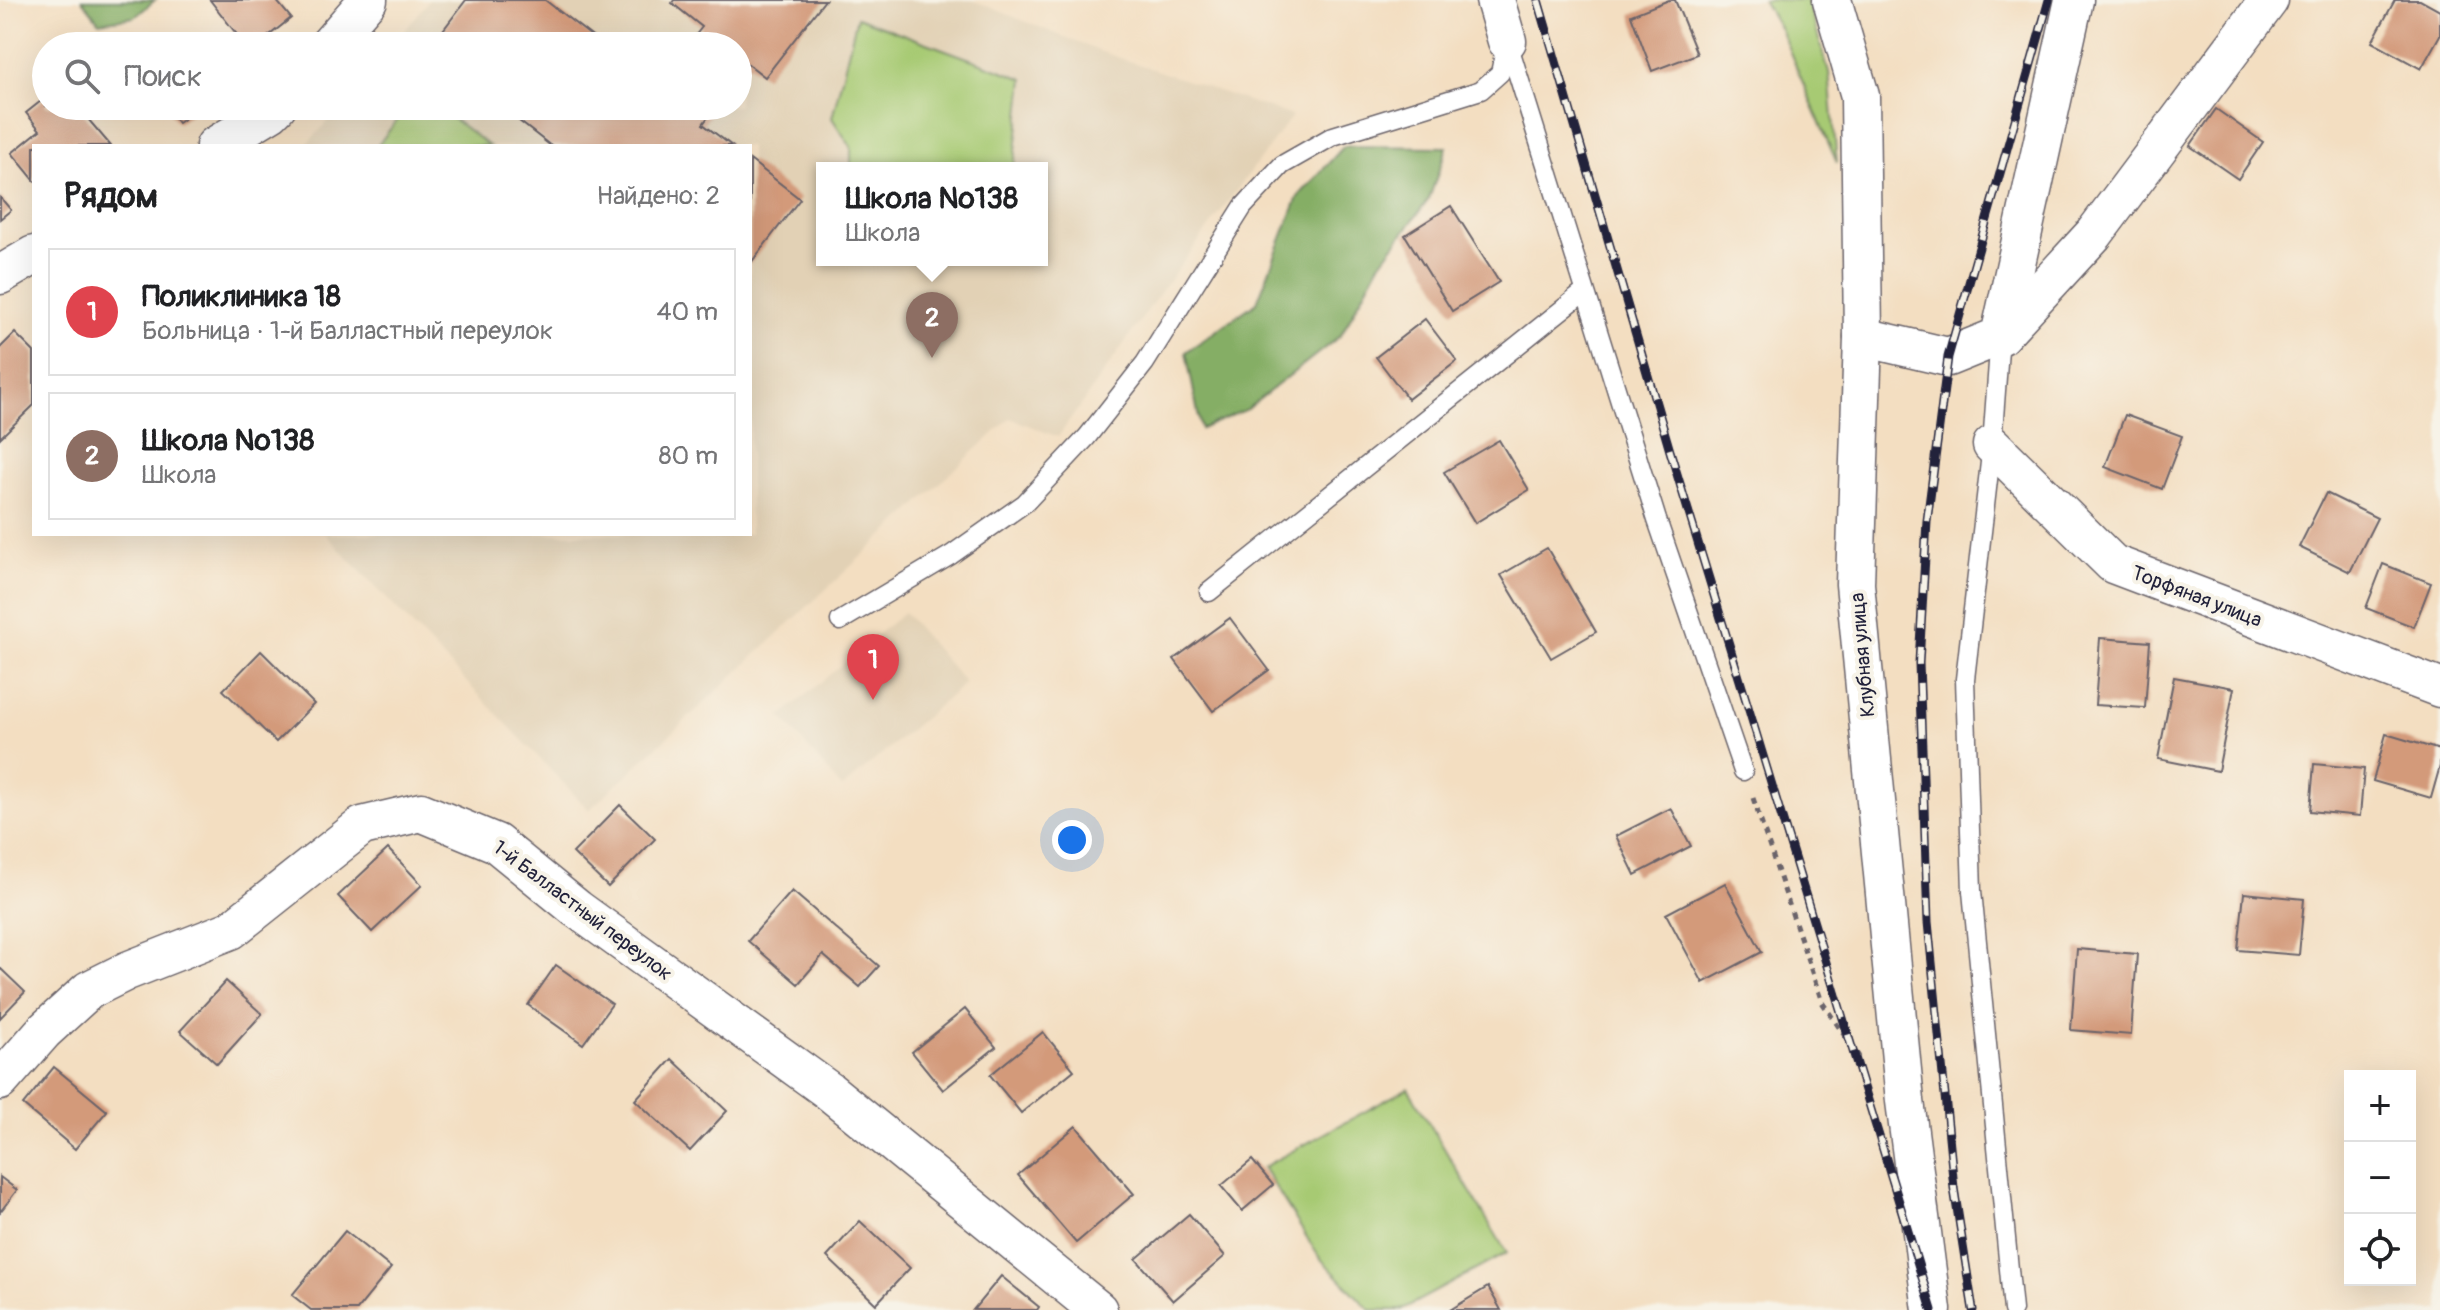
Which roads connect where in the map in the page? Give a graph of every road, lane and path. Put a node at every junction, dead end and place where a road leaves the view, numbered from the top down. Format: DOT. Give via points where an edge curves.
graph roads {
  1 [pos="368,0"];
  2 [pos="1495,0"];
  3 [pos="1832,0"];
  4 [pos="2074,0"];
  5 [pos="2269,0"];
  6 [pos="340,32"];
  7 [pos="1507,41"];
  8 [pos="258,120"];
  9 [pos="218,144"];
  10 [pos="32,256"];
  11 [pos="0,275"];
  12 [pos="1584,292"];
  13 [pos="2000,336"];
  14 [pos="1863,337"];
  15 [pos="1992,445"];
  16 [pos="1209,592"];
  17 [pos="840,621"];
  18 [pos="2440,688"];
  19 [pos="1743,771"];
  20 [pos="0,1081"];
  21 [pos="1905,1101"];
  22 [pos="1098,1310"];
  23 [pos="1932,1310"];
  24 [pos="2013,1310"];
  1 -- 6 [label="street"];
  2 -- 7 [label="street"];
  3 -- 14 [label="street, Клубная улица" via="1860,96"];
  4 -- 13 [label="street"];
  5 -- 13 [label="street" via="2094,234"];
  7 -- 12 [label="lane"];
  7 -- 17 [label="lane" via="1500,73 1481,90 1333,136 1282,165 1243,207 1145,363 1087,437 1025,503 951,555"];
  8 -- 9 [label="street"];
  10 -- 11 [label="street"];
  12 -- 16 [label="lane"];
  12 -- 19 [label="lane"];
  13 -- 14 [label="street" via="1948,357"];
  13 -- 15 [label="lane"];
  14 -- 21 [label="street, Клубная улица" via="1855,584"];
  15 -- 18 [label="street, Торфяная улица" via="2113,564"];
  15 -- 24 [label="lane" via="1965,679 1972,891"];
  19 -- 21 [label="path" via="1822,1002 1853,1050"];
  20 -- 22 [label="street, 1-й Балластный переулок" via="89,990 231,930 362,826 421,812 496,843 577,909 829,1091"];
  21 -- 23 [label="street, Клубная улица"];
}
